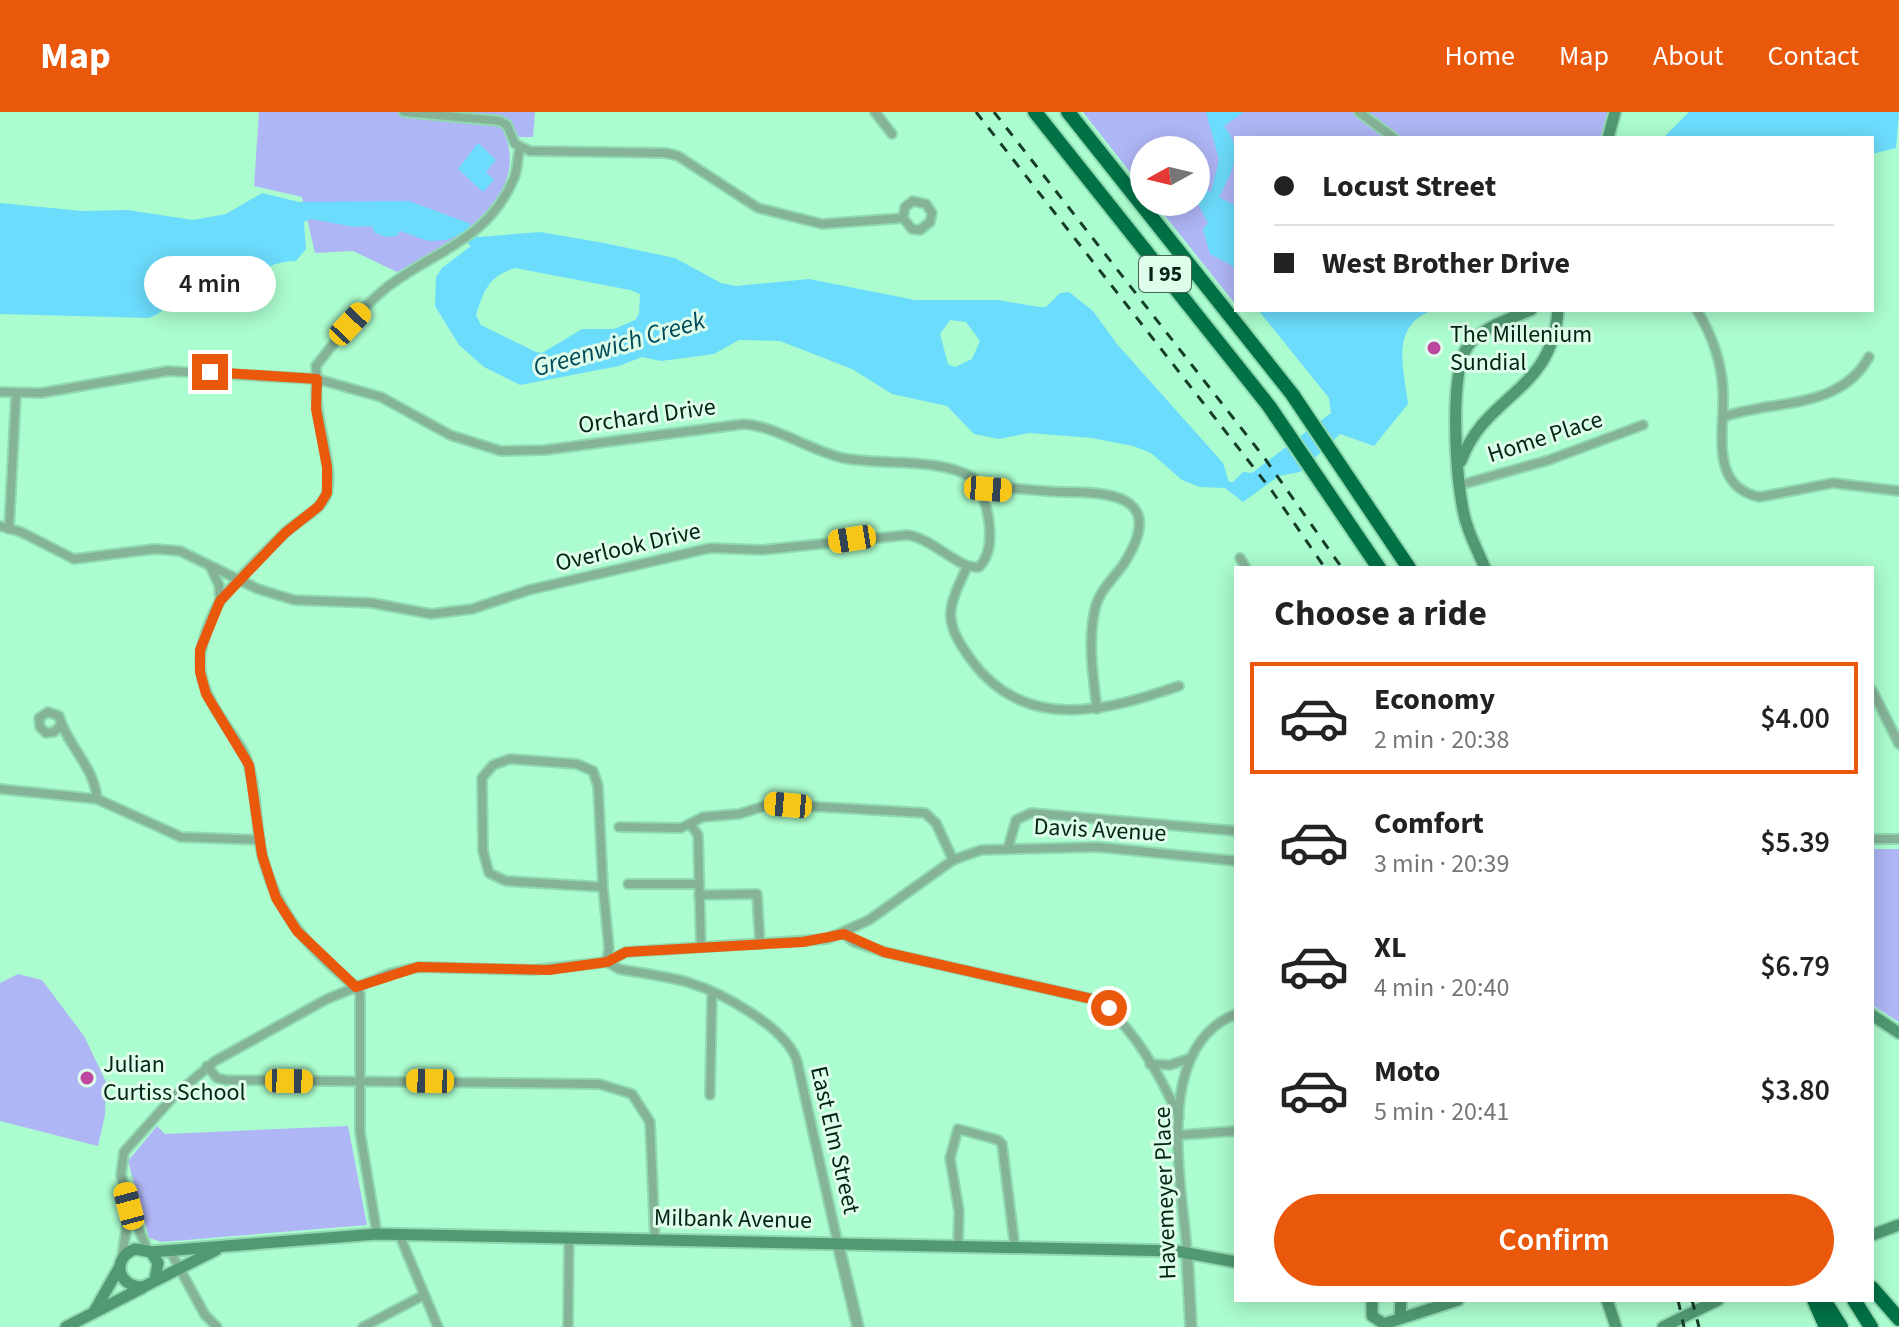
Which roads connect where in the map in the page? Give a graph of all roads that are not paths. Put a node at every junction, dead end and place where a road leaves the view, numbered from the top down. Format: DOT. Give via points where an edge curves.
graph roads {
  1 [pos="404,112"];
  2 [pos="875,112"];
  3 [pos="1035,112"];
  4 [pos="1068,112"];
  5 [pos="1359,112"];
  6 [pos="1615,112"];
  7 [pos="892,134"];
  8 [pos="1391,136"];
  9 [pos="1609,136"];
  10 [pos="520,148"];
  11 [pos="903,218"];
  12 [pos="1527,312"];
  13 [pos="1557,312"];
  14 [pos="1698,312"];
  15 [pos="1869,357"];
  16 [pos="317,379"];
  17 [pos="0,392"];
  18 [pos="16,394"];
  19 [pos="1723,417"];
  20 [pos="1643,425"];
  21 [pos="1460,466"];
  22 [pos="1460,485"];
  23 [pos="980,490"];
  24 [pos="1899,491"];
  25 [pos="4,527"];
  26 [pos="1240,558"];
  27 [pos="207,562"];
  28 [pos="1245,566"];
  29 [pos="1378,566"];
  30 [pos="1408,566"];
  31 [pos="1484,566"];
  32 [pos="967,567"];
  33 [pos="240,581"];
  34 [pos="220,601"];
  35 [pos="1179,686"];
  36 [pos="1874,694"];
  37 [pos="1097,709"];
  38 [pos="59,727"];
  39 [pos="1899,744"];
  40 [pos="0,789"];
  41 [pos="97,799"];
  42 [pos="691,825"];
  43 [pos="619,827"];
  44 [pos="1234,831"];
  45 [pos="1874,839"];
  46 [pos="1899,839"];
  47 [pos="260,840"];
  48 [pos="1008,848"];
  49 [pos="953,860"];
  50 [pos="1234,861"];
  51 [pos="628,884"];
  52 [pos="699,884"];
  53 [pos="603,887"];
  54 [pos="699,895"];
  55 [pos="844,934"];
  56 [pos="760,944"];
  57 [pos="701,947"];
  58 [pos="607,962"];
  59 [pos="356,987"];
  60 [pos="712,993"];
  61 [pos="1234,1015"];
  62 [pos="1874,1016"];
  63 [pos="1899,1033"];
  64 [pos="1190,1057"];
  65 [pos="1150,1064"];
  66 [pos="207,1066"];
  67 [pos="359,1081"];
  68 [pos="710,1095"];
  69 [pos="1179,1117"];
  70 [pos="1234,1131"];
  71 [pos="1180,1135"];
  72 [pos="129,1206"];
  73 [pos="1899,1225"];
  74 [pos="377,1234"];
  75 [pos="399,1234"];
  76 [pos="1874,1234"];
  77 [pos="569,1238"];
  78 [pos="655,1240"];
  79 [pos="838,1244"];
  80 [pos="227,1245"];
  81 [pos="958,1247"];
  82 [pos="1015,1248"];
  83 [pos="150,1251"];
  84 [pos="170,1251"];
  85 [pos="1187,1252"];
  86 [pos="121,1262"];
  87 [pos="1234,1262"];
  88 [pos="178,1267"];
  89 [pos="155,1279"];
  90 [pos="143,1287"];
  91 [pos="1874,1290"];
  92 [pos="424,1295"];
  93 [pos="1401,1302"];
  94 [pos="1453,1302"];
  95 [pos="1608,1302"];
  96 [pos="1714,1302"];
  97 [pos="1815,1302"];
  98 [pos="1825,1302"];
  99 [pos="1855,1302"];
  100 [pos="1368,1303"];
  101 [pos="94,1312"];
  102 [pos="1899,1319"];
  103 [pos="1397,1322"];
  104 [pos="1375,1324"];
  105 [pos="66,1327"];
  106 [pos="217,1327"];
  107 [pos="363,1327"];
  108 [pos="438,1327"];
  109 [pos="568,1327"];
  110 [pos="858,1327"];
  111 [pos="1191,1327"];
  112 [pos="1616,1327"];
  113 [pos="1663,1327"];
  114 [pos="1826,1327"];
  115 [pos="1841,1327"];
  116 [pos="1871,1327"];
  1 -- 10 [label="street" via="500,121"];
  2 -- 7 [label="street"];
  3 -- 29 [label="highway, I 95" via="1292,437"];
  4 -- 30 [label="highway, I 95" via="1312,422"];
  5 -- 8 [label="street"];
  6 -- 9 [label="main road"];
  10 -- 11 [label="street" via="666,153 758,208 822,224"];
  10 -- 16 [label="street" via="510,186 497,208 463,244 383,291 316,366"];
  12 -- 21 [label="main road" via="1480,334 1463,353 1457,383"];
  13 -- 21 [label="main road" via="1543,366 1485,418"];
  14 -- 19 [label="street" via="1715,348"];
  15 -- 19 [label="street" via="1851,379 1820,397"];
  16 -- 18 [label="street, Orchard Drive" via="168,371"];
  16 -- 23 [label="street, Orchard Drive" via="381,397 484,448 545,450 744,424 774,430 838,457 964,472"];
  16 -- 33 [label="street" via="327,493"];
  17 -- 18 [label="street, Orchard Drive"];
  18 -- 25 [label="street"];
  19 -- 24 [label="street" via="1724,464 1729,476 1751,495 1847,482"];
  20 -- 22 [label="street, Home Place"];
  21 -- 22 [label="main road"];
  22 -- 31 [label="main road" via="1465,517"];
  23 -- 32 [label="street" via="991,547 979,567"];
  23 -- 37 [label="street" via="1104,492 1124,498 1136,513 1138,535 1095,612 1092,661"];
  25 -- 27 [label="street, Overlook Drive" via="74,559 168,549"];
  26 -- 28 [label="street"];
  27 -- 33 [label="street, Overlook Drive"];
  27 -- 34 [label="street" via="219,585"];
  32 -- 33 [label="street, Overlook Drive" via="929,541 907,535 762,550 723,546 443,613 294,600"];
  32 -- 37 [label="street" via="950,602 949,617 983,675 1010,697 1031,704 1068,711"];
  33 -- 34 [label="street"];
  34 -- 47 [label="street" via="200,650 200,672 206,694 249,765"];
  35 -- 37 [label="street"];
  36 -- 39 [label="street"];
  38 -- 41 [label="street" via="93,778"];
  40 -- 41 [label="street"];
  41 -- 47 [label="street" via="181,837"];
  42 -- 43 [label="street"];
  42 -- 49 [label="street" via="703,817 771,804 925,813 936,823"];
  42 -- 52 [label="street" via="698,835"];
  44 -- 48 [label="street" via="1031,813 1016,820"];
  45 -- 46 [label="street"];
  47 -- 59 [label="street" via="269,880 285,914"];
  48 -- 49 [label="street, Davis Avenue"];
  48 -- 50 [label="street, Davis Avenue" via="1098,847"];
  49 -- 55 [label="street, Davis Avenue"];
  51 -- 52 [label="street"];
  52 -- 54 [label="street"];
  53 -- 53 [label="street" via="593,771 577,764 510,759 487,771 479,795 489,873 506,881"];
  53 -- 58 [label="street"];
  54 -- 56 [label="street" via="757,894"];
  54 -- 57 [label="street"];
  55 -- 56 [label="street, Davis Avenue"];
  55 -- 65 [label="street" via="884,952 1092,999 1115,1012"];
  56 -- 57 [label="street, Davis Avenue"];
  57 -- 58 [label="street, Davis Avenue" via="626,952"];
  58 -- 59 [label="street, East Elm Street" via="533,970 418,967"];
  58 -- 60 [label="street, East Elm Street"];
  59 -- 66 [label="street, East Elm Street"];
  59 -- 67 [label="street"];
  60 -- 68 [label="street"];
  60 -- 79 [label="street, East Elm Street" via="767,1025 793,1049"];
  61 -- 64 [label="street" via="1214,1026"];
  62 -- 63 [label="main road"];
  64 -- 65 [label="street" via="1170,1065"];
  64 -- 69 [label="street, Havemeyer Place"];
  65 -- 69 [label="street"];
  66 -- 67 [label="street" via="226,1080"];
  66 -- 72 [label="street, East Elm Street" via="124,1152 121,1175"];
  67 -- 74 [label="street" via="360,1132"];
  67 -- 78 [label="street" via="599,1084 624,1089 650,1122"];
  69 -- 71 [label="street, Havemeyer Place"];
  70 -- 71 [label="street"];
  71 -- 85 [label="street, Havemeyer Place"];
  72 -- 83 [label="street, East Elm Street"];
  72 -- 86 [label="street, East Elm Street"];
  73 -- 76 [label="main road"];
  74 -- 75 [label="main road, Milbank Avenue"];
  74 -- 80 [label="main road, Milbank Avenue"];
  75 -- 77 [label="main road, Milbank Avenue"];
  75 -- 92 [label="street"];
  77 -- 78 [label="main road, Milbank Avenue"];
  77 -- 109 [label="street"];
  78 -- 79 [label="main road, Milbank Avenue"];
  79 -- 81 [label="main road, Milbank Avenue"];
  79 -- 110 [label="street, East Elm Street"];
  80 -- 84 [label="main road, Milbank Avenue"];
  80 -- 88 [label="main road, Milbank Avenue"];
  81 -- 82 [label="main road, Milbank Avenue"];
  81 -- 82 [label="street" via="959,1211 950,1158 958,1129 1002,1144"];
  82 -- 85 [label="main road, Milbank Avenue"];
  83 -- 84 [label="main road, Milbank Avenue"];
  83 -- 86 [label="main road" via="135,1249"];
  83 -- 89 [label="main road" via="158,1263"];
  84 -- 88 [label="street"];
  85 -- 87 [label="main road, Milbank Avenue"];
  85 -- 111 [label="street, Havemeyer Place"];
  86 -- 90 [label="main road" via="126,1283"];
  86 -- 101 [label="main road"];
  88 -- 89 [label="main road, Milbank Avenue"];
  88 -- 106 [label="street"];
  89 -- 90 [label="main road"];
  90 -- 101 [label="main road"];
  91 -- 102 [label="highway"];
  92 -- 107 [label="street"];
  92 -- 108 [label="street"];
  93 -- 103 [label="main road"];
  94 -- 103 [label="main road"];
  95 -- 112 [label="main road"];
  96 -- 113 [label="main road"];
  97 -- 114 [label="highway"];
  98 -- 115 [label="highway"];
  99 -- 116 [label="highway"];
  100 -- 104 [label="main road"];
  101 -- 105 [label="main road"];
  103 -- 104 [label="main road"];
}
